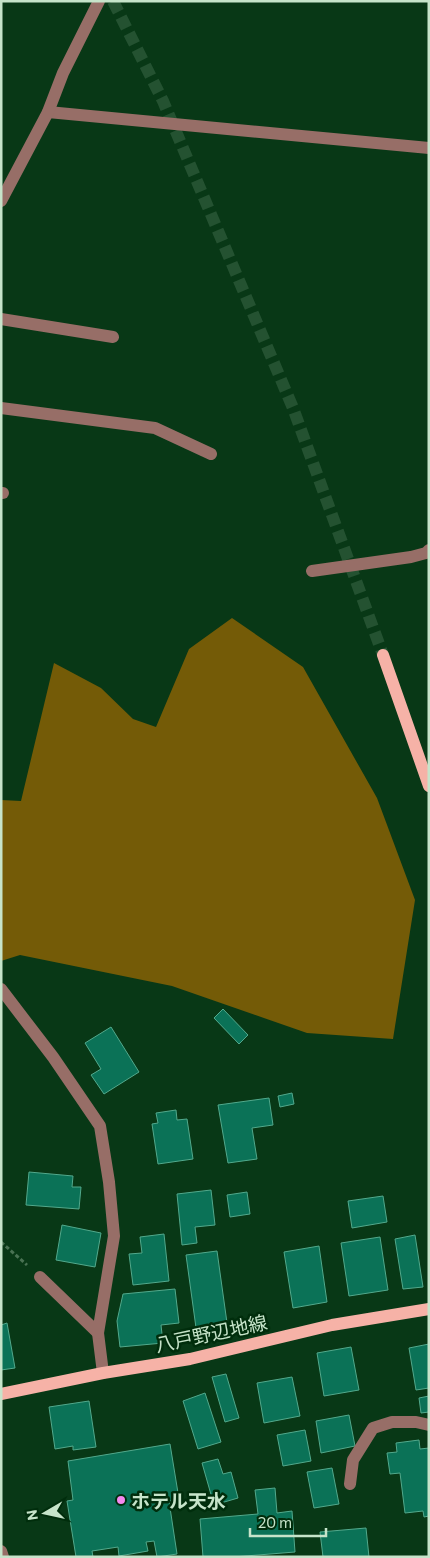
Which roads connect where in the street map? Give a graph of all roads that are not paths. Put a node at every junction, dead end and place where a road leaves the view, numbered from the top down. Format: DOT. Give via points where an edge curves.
graph roads {
  1 [pos="99,1"];
  2 [pos="48,112"];
  3 [pos="429,148"];
  4 [pos="1,201"];
  5 [pos="1,319"];
  6 [pos="113,337"];
  7 [pos="1,408"];
  8 [pos="211,454"];
  9 [pos="429,550"];
  10 [pos="312,571"];
  11 [pos="383,655"];
  12 [pos="429,786"];
  13 [pos="1,989"];
  14 [pos="40,1277"];
  15 [pos="429,1309"];
  16 [pos="98,1333"];
  17 [pos="103,1373"];
  18 [pos="1,1394"];
  19 [pos="429,1426"];
  20 [pos="350,1484"];
  21 [pos="1,1551"];
  22 [pos="3,1557"];
  1 -- 2 [label="street" via="63,73"];
  2 -- 3 [label="street"];
  2 -- 4 [label="street"];
  5 -- 6 [label="street"];
  7 -- 8 [label="street" via="155,428"];
  9 -- 10 [label="street" via="411,557"];
  11 -- 12 [label="main road"];
  13 -- 16 [label="street" via="100,1126 114,1236"];
  14 -- 16 [label="street"];
  15 -- 17 [label="main road, 八戸野辺地線" via="332,1325 190,1359"];
  16 -- 17 [label="street"];
  17 -- 18 [label="main road, 八戸野辺地線"];
  19 -- 20 [label="street" via="416,1422 392,1422 373,1428 353,1460"];
  21 -- 22 [label="street"];
}
